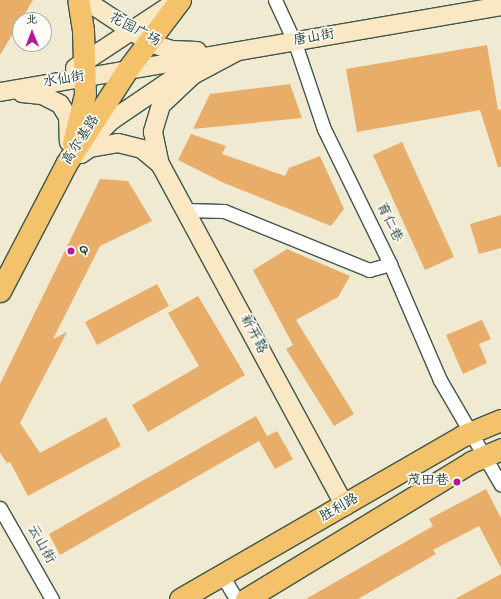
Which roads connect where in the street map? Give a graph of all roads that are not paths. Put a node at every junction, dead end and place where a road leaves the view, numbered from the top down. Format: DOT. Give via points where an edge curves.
graph roads {
  1 [pos="78,0"];
  2 [pos="85,0"];
  3 [pos="90,0"];
  4 [pos="177,0"];
  5 [pos="275,0"];
  6 [pos="501,6"];
  7 [pos="131,33"];
  8 [pos="295,42"];
  9 [pos="150,43"];
  10 [pos="236,52"];
  11 [pos="85,69"];
  12 [pos="127,70"];
  13 [pos="0,92"];
  14 [pos="66,164"];
  15 [pos="160,164"];
  16 [pos="184,210"];
  17 [pos="390,264"];
  18 [pos="0,291"];
  19 [pos="501,420"];
  20 [pos="472,432"];
  21 [pos="493,452"];
  22 [pos="501,485"];
  23 [pos="345,506"];
  24 [pos="0,508"];
  25 [pos="223,577"];
  26 [pos="52,599"];
  27 [pos="180,599"];
  28 [pos="236,599"];
  29 [pos="246,599"];
  1 -- 11 [label="main road"];
  2 -- 7 [label="main road, 花园广场"];
  3 -- 4 [label="main road" via="119,17 138,17"];
  4 -- 7 [label="main road"];
  4 -- 9 [label="main road, 高尔基路"];
  5 -- 8 [label="street, 育仁巷"];
  6 -- 8 [label="main road, 唐山街"];
  7 -- 9 [label="main road, 花园广场"];
  7 -- 11 [label="main road"];
  8 -- 10 [label="main road, 唐山街"];
  8 -- 17 [label="street, 育仁巷" via="324,129"];
  9 -- 10 [label="main road, 花园广场" via="172,50"];
  9 -- 12 [label="main road, 高尔基路"];
  10 -- 12 [label="main road, 唐山街"];
  10 -- 14 [label="main road" via="181,72 152,91 112,120"];
  10 -- 15 [label="main road" via="193,76 161,105 153,132"];
  11 -- 12 [label="main road, 水仙街"];
  11 -- 13 [label="main road, 水仙街"];
  11 -- 14 [label="main road" via="81,112"];
  12 -- 14 [label="main road, 高尔基路"];
  13 -- 14 [label="main road" via="42,95 60,104 71,130"];
  14 -- 15 [label="main road" via="90,148 118,143 142,149"];
  14 -- 18 [label="main road, 高尔基路"];
  15 -- 16 [label="main road, 新开路"];
  16 -- 17 [label="street" via="224,211 369,270"];
  16 -- 23 [label="main road, 新开路"];
  17 -- 20 [label="street, 育仁巷" via="440,380"];
  19 -- 20 [label="main road, 胜利路"];
  20 -- 21 [label="street, 育仁巷"];
  20 -- 23 [label="main road, 胜利路"];
  21 -- 22 [label="street"];
  21 -- 29 [label="main road, 胜利路"];
  23 -- 25 [label="main road, 胜利路"];
  24 -- 26 [label="street, 云山街"];
  25 -- 27 [label="main road, 胜利路"];
  25 -- 28 [label="street"];
}
